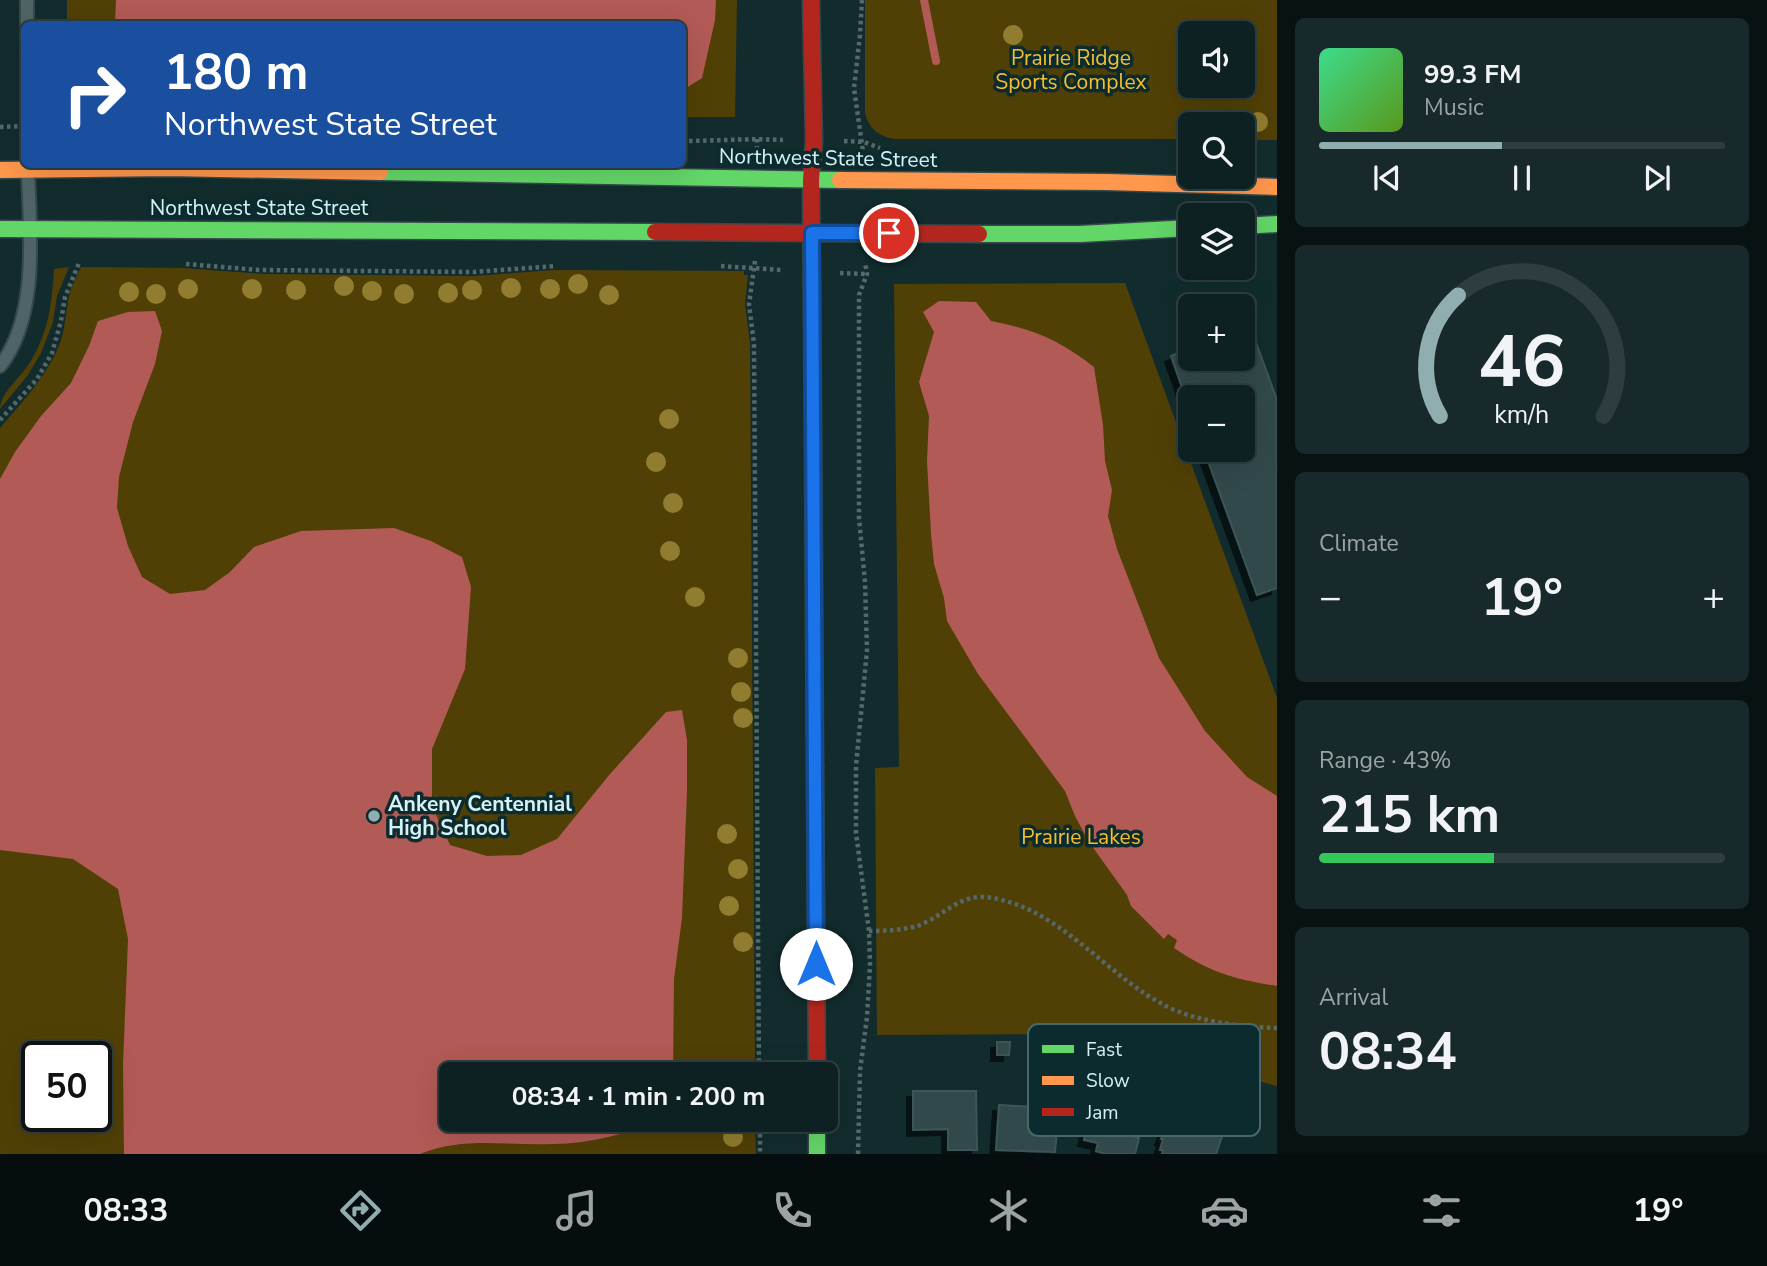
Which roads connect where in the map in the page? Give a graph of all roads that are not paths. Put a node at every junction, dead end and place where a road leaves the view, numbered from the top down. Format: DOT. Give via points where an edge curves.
graph roads {
  1 [pos="27,0"];
  2 [pos="811,0"];
  3 [pos="27,21"];
  4 [pos="21,167"];
  5 [pos="28,168"];
  6 [pos="184,168"];
  7 [pos="0,170"];
  8 [pos="811,180"];
  9 [pos="1277,187"];
  10 [pos="1277,224"];
  11 [pos="1255,225"];
  12 [pos="0,229"];
  13 [pos="30,229"];
  14 [pos="1178,230"];
  15 [pos="812,233"];
  16 [pos="0,366"];
  17 [pos="817,1062"];
  18 [pos="817,1132"];
  19 [pos="817,1154"];
  1 -- 3 [label="lane"];
  2 -- 8 [label="main road"];
  4 -- 7 [label="main road, Northwest State Street"];
  5 -- 13 [label="lane"];
  6 -- 8 [label="main road, Northwest State Street"];
  8 -- 9 [label="main road, Northwest State Street"];
  8 -- 15 [label="main road"];
  10 -- 11 [label="main road"];
  12 -- 13 [label="main road, Northwest State Street"];
  13 -- 15 [label="main road, Northwest State Street"];
  13 -- 16 [label="lane" via="27,298 11,352"];
  14 -- 15 [label="main road, Northwest State Street" via="1080,234"];
  15 -- 17 [label="main road"];
  18 -- 19 [label="main road"];
}
